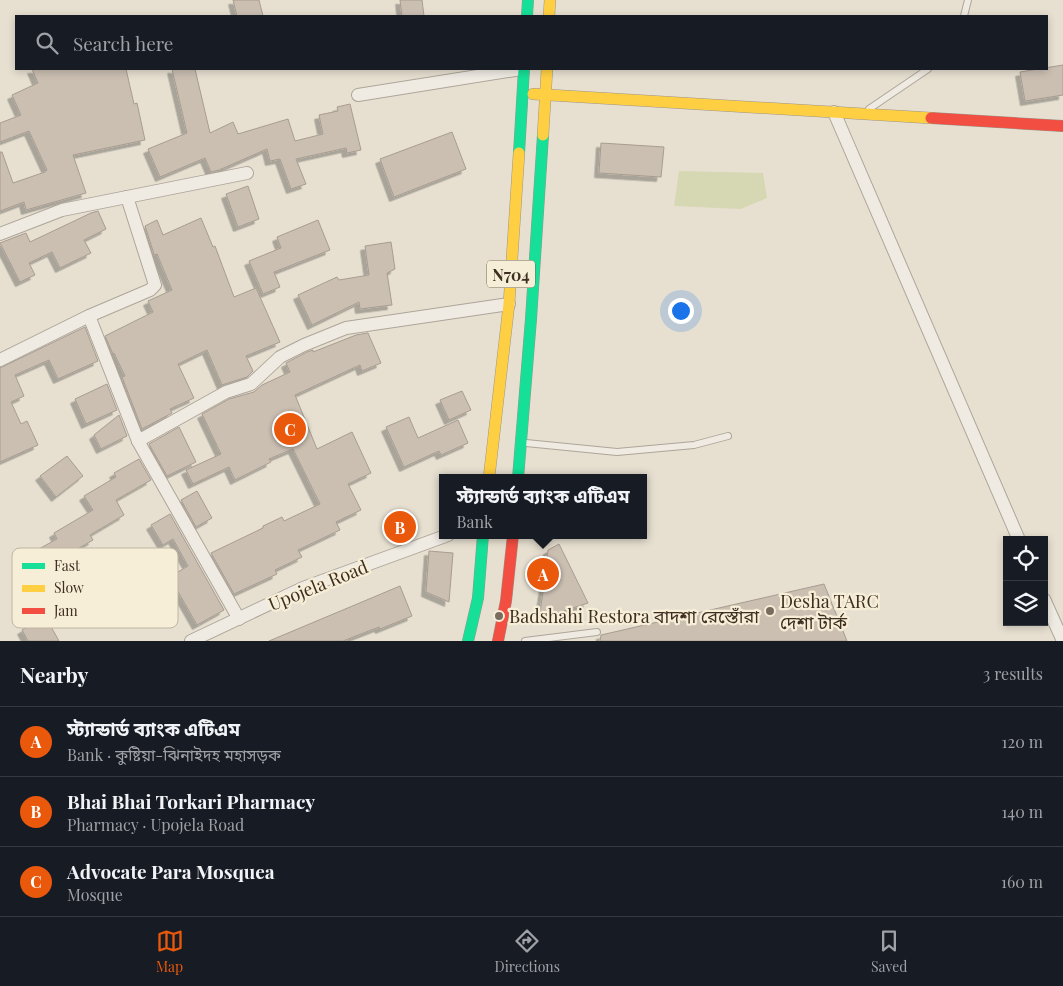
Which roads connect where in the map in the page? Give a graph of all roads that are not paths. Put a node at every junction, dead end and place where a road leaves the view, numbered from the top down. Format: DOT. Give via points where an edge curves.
graph roads {
  1 [pos="528,0"];
  2 [pos="550,0"];
  3 [pos="968,0"];
  4 [pos="527,15"];
  5 [pos="549,15"];
  6 [pos="964,15"];
  7 [pos="516,70"];
  8 [pos="522,70"];
  9 [pos="547,70"];
  10 [pos="926,70"];
  11 [pos="522,93"];
  12 [pos="545,94"];
  13 [pos="358,95"];
  14 [pos="834,112"];
  15 [pos="862,113"];
  16 [pos="1063,126"];
  17 [pos="247,173"];
  18 [pos="128,197"];
  19 [pos="0,234"];
  20 [pos="509,304"];
  21 [pos="89,316"];
  22 [pos="0,360"];
  23 [pos="728,436"];
  24 [pos="138,441"];
  25 [pos="520,442"];
  26 [pos="489,474"];
  27 [pos="518,474"];
  28 [pos="1017,536"];
  29 [pos="439,538"];
  30 [pos="483,539"];
  31 [pos="513,539"];
  32 [pos="1048,607"];
  33 [pos="239,619"];
  34 [pos="597,632"];
  35 [pos="191,641"];
  36 [pos="468,641"];
  37 [pos="498,641"];
  38 [pos="525,641"];
  39 [pos="1063,641"];
  1 -- 4 [label="main road"];
  2 -- 5 [label="main road"];
  3 -- 6 [label="lane"];
  7 -- 13 [label="street"];
  8 -- 11 [label="main road, N704"];
  9 -- 12 [label="main road, N704"];
  10 -- 15 [label="lane"];
  11 -- 12 [label="main road"];
  11 -- 20 [label="main road, N704"];
  12 -- 14 [label="main road"];
  12 -- 25 [label="main road, N704"];
  14 -- 15 [label="main road"];
  14 -- 28 [label="street"];
  15 -- 16 [label="main road"];
  17 -- 18 [label="street"];
  18 -- 19 [label="street" via="62,210"];
  18 -- 21 [label="street" via="154,286"];
  20 -- 24 [label="street" via="346,328 280,357 251,384 226,392"];
  20 -- 26 [label="main road, N704"];
  21 -- 22 [label="street"];
  21 -- 24 [label="street"];
  23 -- 25 [label="lane" via="694,445 617,452"];
  24 -- 33 [label="street"];
  25 -- 27 [label="main road, N704"];
  29 -- 33 [label="street, Upojela Road" via="303,588"];
  30 -- 36 [label="main road" via="478,598"];
  31 -- 37 [label="main road"];
  32 -- 39 [label="street"];
  33 -- 35 [label="street, Upojela Road"];
  34 -- 38 [label="lane"];
}
